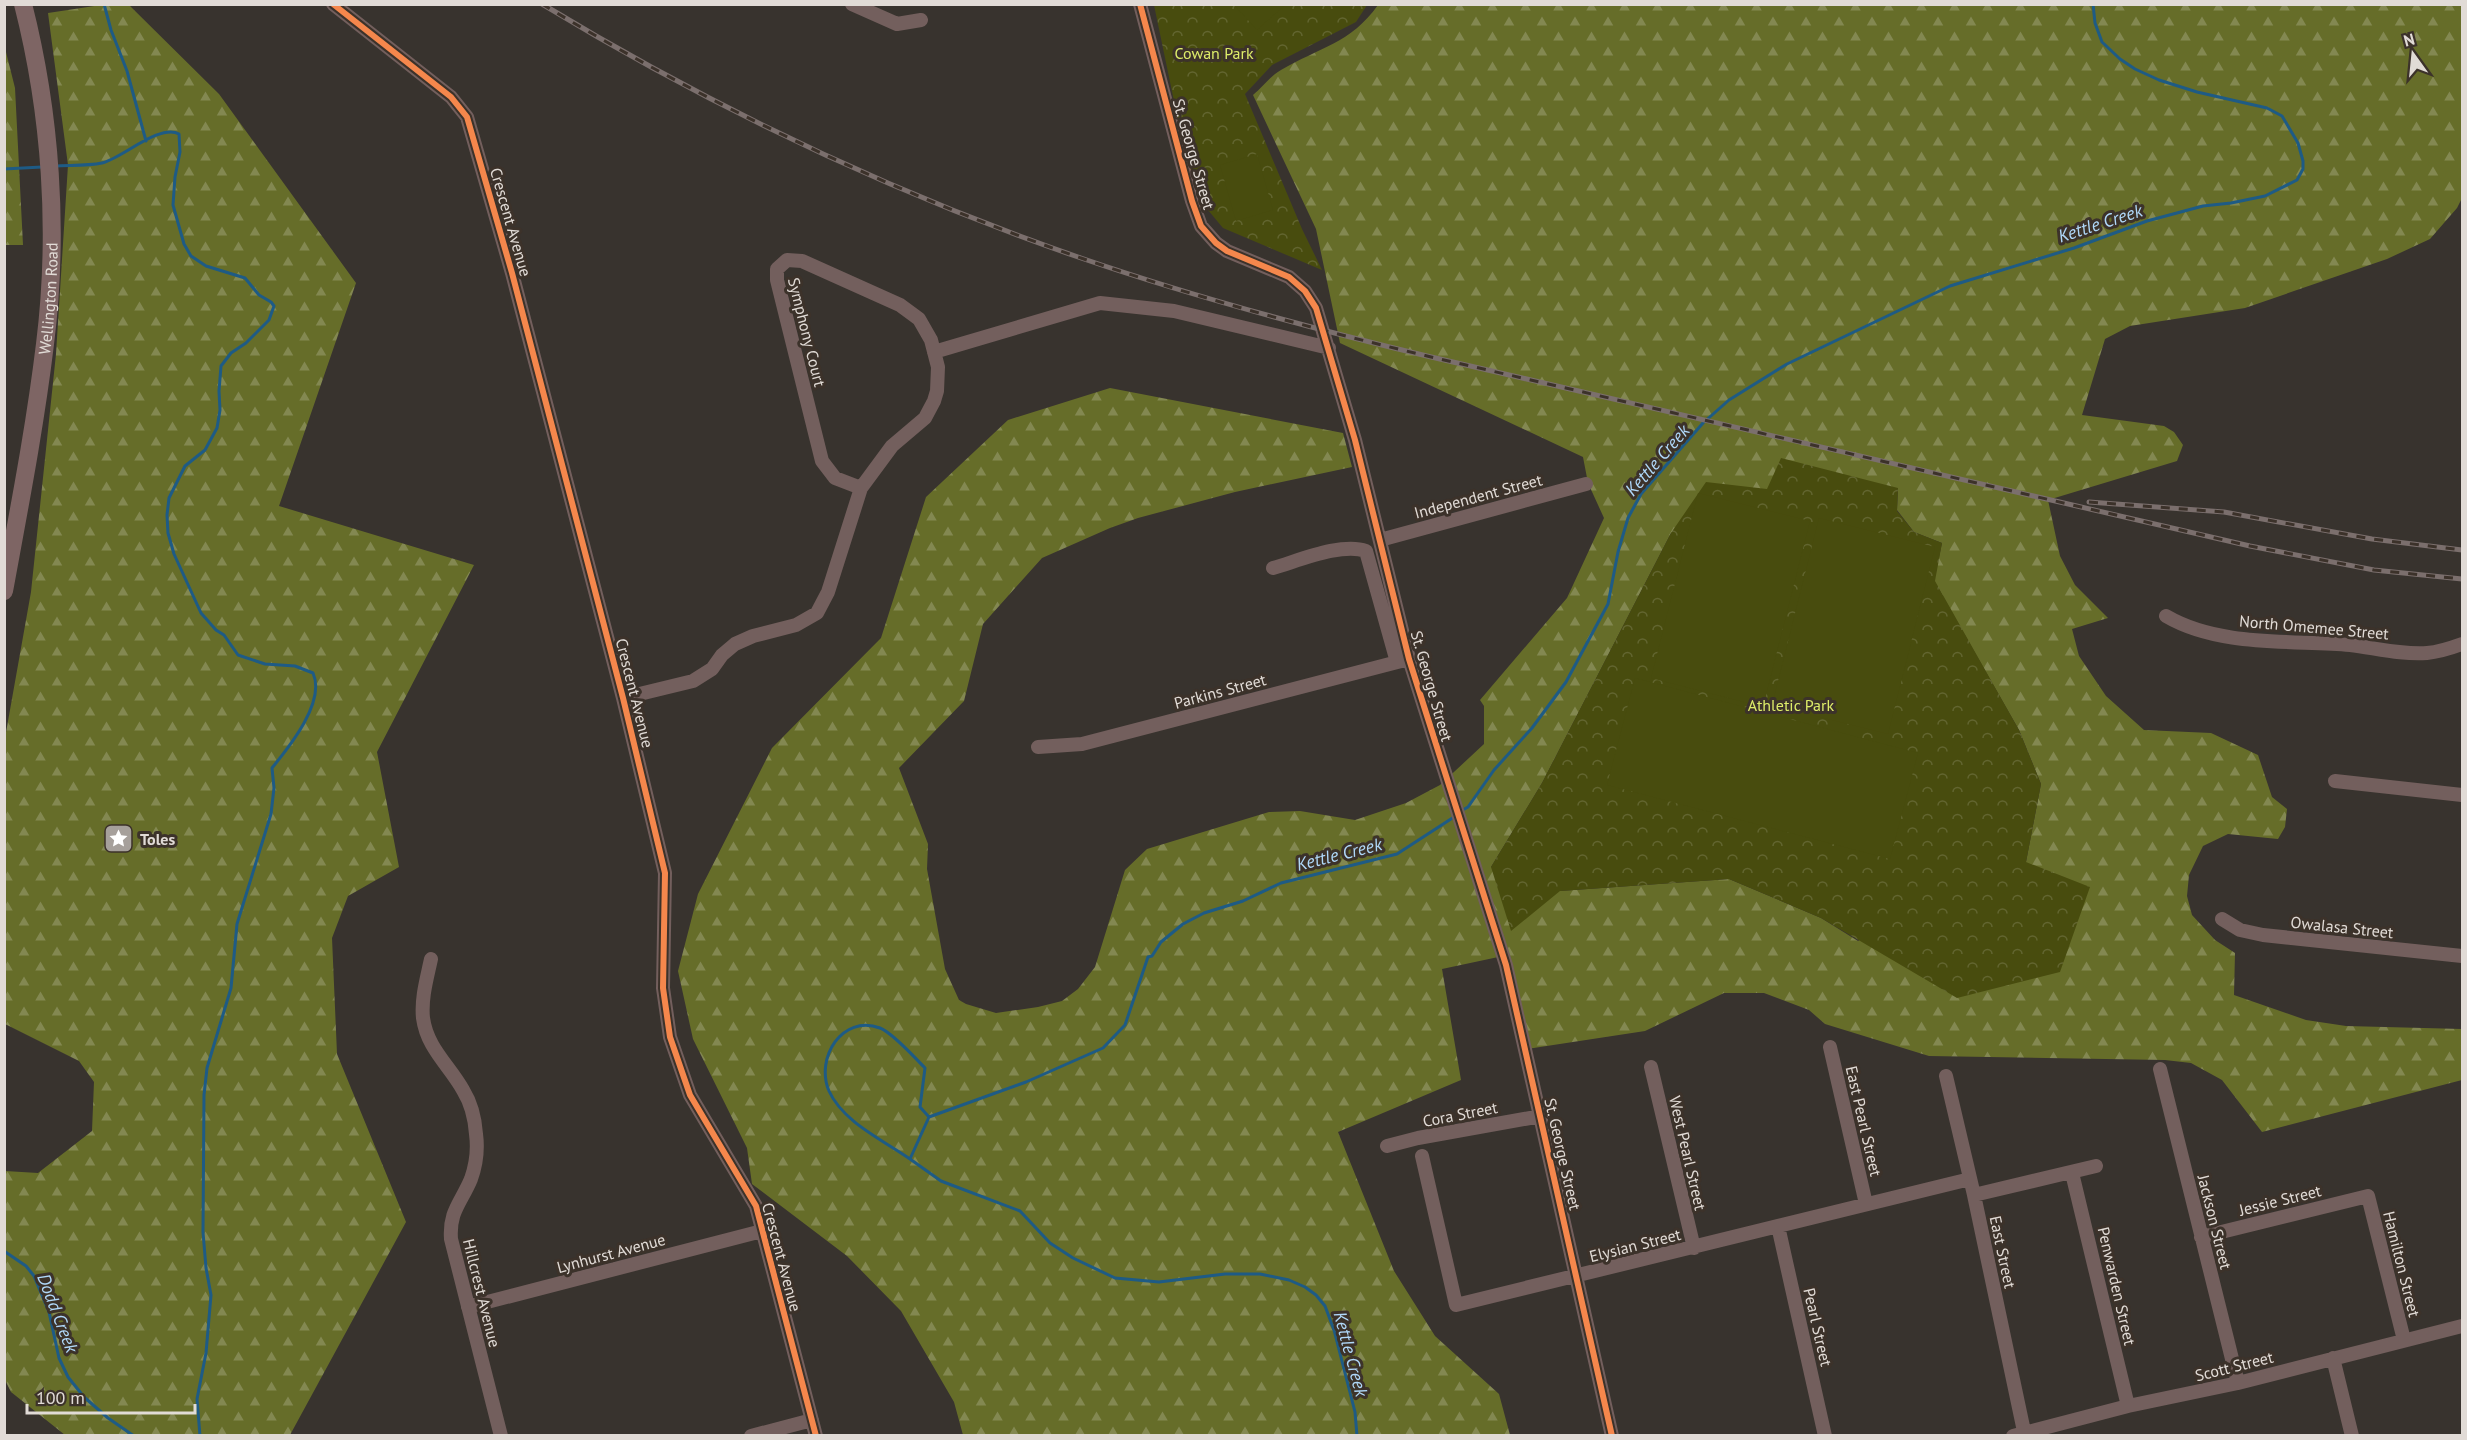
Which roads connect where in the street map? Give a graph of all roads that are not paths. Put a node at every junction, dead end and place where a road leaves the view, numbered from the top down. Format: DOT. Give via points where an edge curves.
graph roads {
  1 [pos="23,4"];
  2 [pos="333,4"];
  3 [pos="852,4"];
  4 [pos="1140,4"];
  5 [pos="921,20"];
  6 [pos="1329,348"];
  7 [pos="934,352"];
  8 [pos="1586,484"];
  9 [pos="861,488"];
  10 [pos="1380,540"];
  11 [pos="1273,568"];
  12 [pos="4,591"];
  13 [pos="2166,616"];
  14 [pos="2463,644"];
  15 [pos="1403,661"];
  16 [pos="623,698"];
  17 [pos="1038,747"];
  18 [pos="2335,781"];
  19 [pos="2463,795"];
  20 [pos="2222,919"];
  21 [pos="2463,956"];
  22 [pos="431,959"];
  23 [pos="1830,1047"];
  24 [pos="1651,1067"];
  25 [pos="2160,1069"];
  26 [pos="1946,1076"];
  27 [pos="1541,1116"];
  28 [pos="1387,1146"];
  29 [pos="1422,1156"];
  30 [pos="2096,1166"];
  31 [pos="2072,1173"];
  32 [pos="1970,1179"];
  33 [pos="1974,1195"];
  34 [pos="2367,1196"];
  35 [pos="1866,1204"];
  36 [pos="1778,1226"];
  37 [pos="762,1231"];
  38 [pos="2201,1237"];
  39 [pos="1694,1248"];
  40 [pos="1577,1276"];
  41 [pos="468,1307"];
  42 [pos="2463,1326"];
  43 [pos="2404,1340"];
  44 [pos="2333,1358"];
  45 [pos="2238,1383"];
  46 [pos="2128,1407"];
  47 [pos="812,1420"];
  48 [pos="2021,1435"];
  49 [pos="501,1436"];
  50 [pos="751,1436"];
  51 [pos="816,1436"];
  52 [pos="1612,1436"];
  53 [pos="1826,1436"];
  54 [pos="2352,1436"];
  1 -- 12 [label="main road, Wellington Road" via="47,140 51,267 45,344"];
  2 -- 16 [label="street, Crescent Avenue" via="451,97 467,117 512,273"];
  3 -- 5 [label="street" via="897,24"];
  4 -- 6 [label="street, St. George Street" via="1191,201 1201,226 1227,251 1302,287 1316,308"];
  6 -- 7 [label="street" via="1174,310 1100,303"];
  6 -- 10 [label="street, St. George Street"];
  7 -- 9 [label="street, Symphony Court" via="937,391 929,411 892,446"];
  7 -- 9 [label="street, Symphony Court" via="919,319 900,305 798,260 787,260 777,269 822,461 835,478"];
  8 -- 10 [label="street, Independent Street"];
  9 -- 16 [label="street, Symphony Court" via="828,592 817,613 796,625 735,644 706,674 693,681"];
  10 -- 15 [label="street, St. George Street"];
  11 -- 15 [label="street" via="1354,546 1366,551"];
  13 -- 14 [label="street, North Omemee Street" via="2194,630 2249,639 2426,653"];
  15 -- 17 [label="street, Parkins Street" via="1082,744"];
  15 -- 27 [label="street, St. George Street" via="1506,965"];
  16 -- 37 [label="street, Crescent Avenue" via="665,873 663,988 670,1037 685,1084 752,1198"];
  18 -- 19 [label="street"];
  20 -- 21 [label="street, Owalasa Street" via="2240,930 2263,935"];
  22 -- 41 [label="street, Hillcrest Avenue" via="423,1000 425,1027 435,1052 463,1090 477,1135 473,1172 454,1208 450,1231"];
  23 -- 35 [label="street, East Pearl Street"];
  24 -- 39 [label="street, West Pearl Street"];
  25 -- 38 [label="street, Jackson Street"];
  26 -- 32 [label="street, East Street"];
  27 -- 28 [label="street, Cora Street"];
  27 -- 40 [label="street, St. George Street"];
  29 -- 40 [label="street, Elysian Street" via="1456,1305"];
  30 -- 31 [label="street"];
  31 -- 33 [label="street"];
  31 -- 46 [label="street, Penwarden Street"];
  32 -- 33 [label="street, East Street"];
  32 -- 35 [label="street, Elysian Street"];
  33 -- 48 [label="street, East Street"];
  34 -- 38 [label="street, Jessie Street"];
  34 -- 43 [label="street, Hamilton Street"];
  35 -- 36 [label="street, Elysian Street"];
  36 -- 39 [label="street, Elysian Street"];
  36 -- 53 [label="street, Pearl Street"];
  37 -- 41 [label="street, Lynhurst Avenue"];
  37 -- 47 [label="street, Crescent Avenue"];
  38 -- 45 [label="street, Jackson Street"];
  39 -- 40 [label="street, Elysian Street"];
  40 -- 52 [label="street, St. George Street"];
  41 -- 49 [label="street, Hillcrest Avenue"];
  42 -- 43 [label="street, Scott Street"];
  43 -- 44 [label="street, Scott Street"];
  44 -- 45 [label="street, Scott Street"];
  44 -- 54 [label="street"];
  45 -- 46 [label="street, Scott Street"];
  46 -- 48 [label="street, Scott Street"];
  47 -- 50 [label="street"];
  47 -- 51 [label="street, Crescent Avenue"];
}
